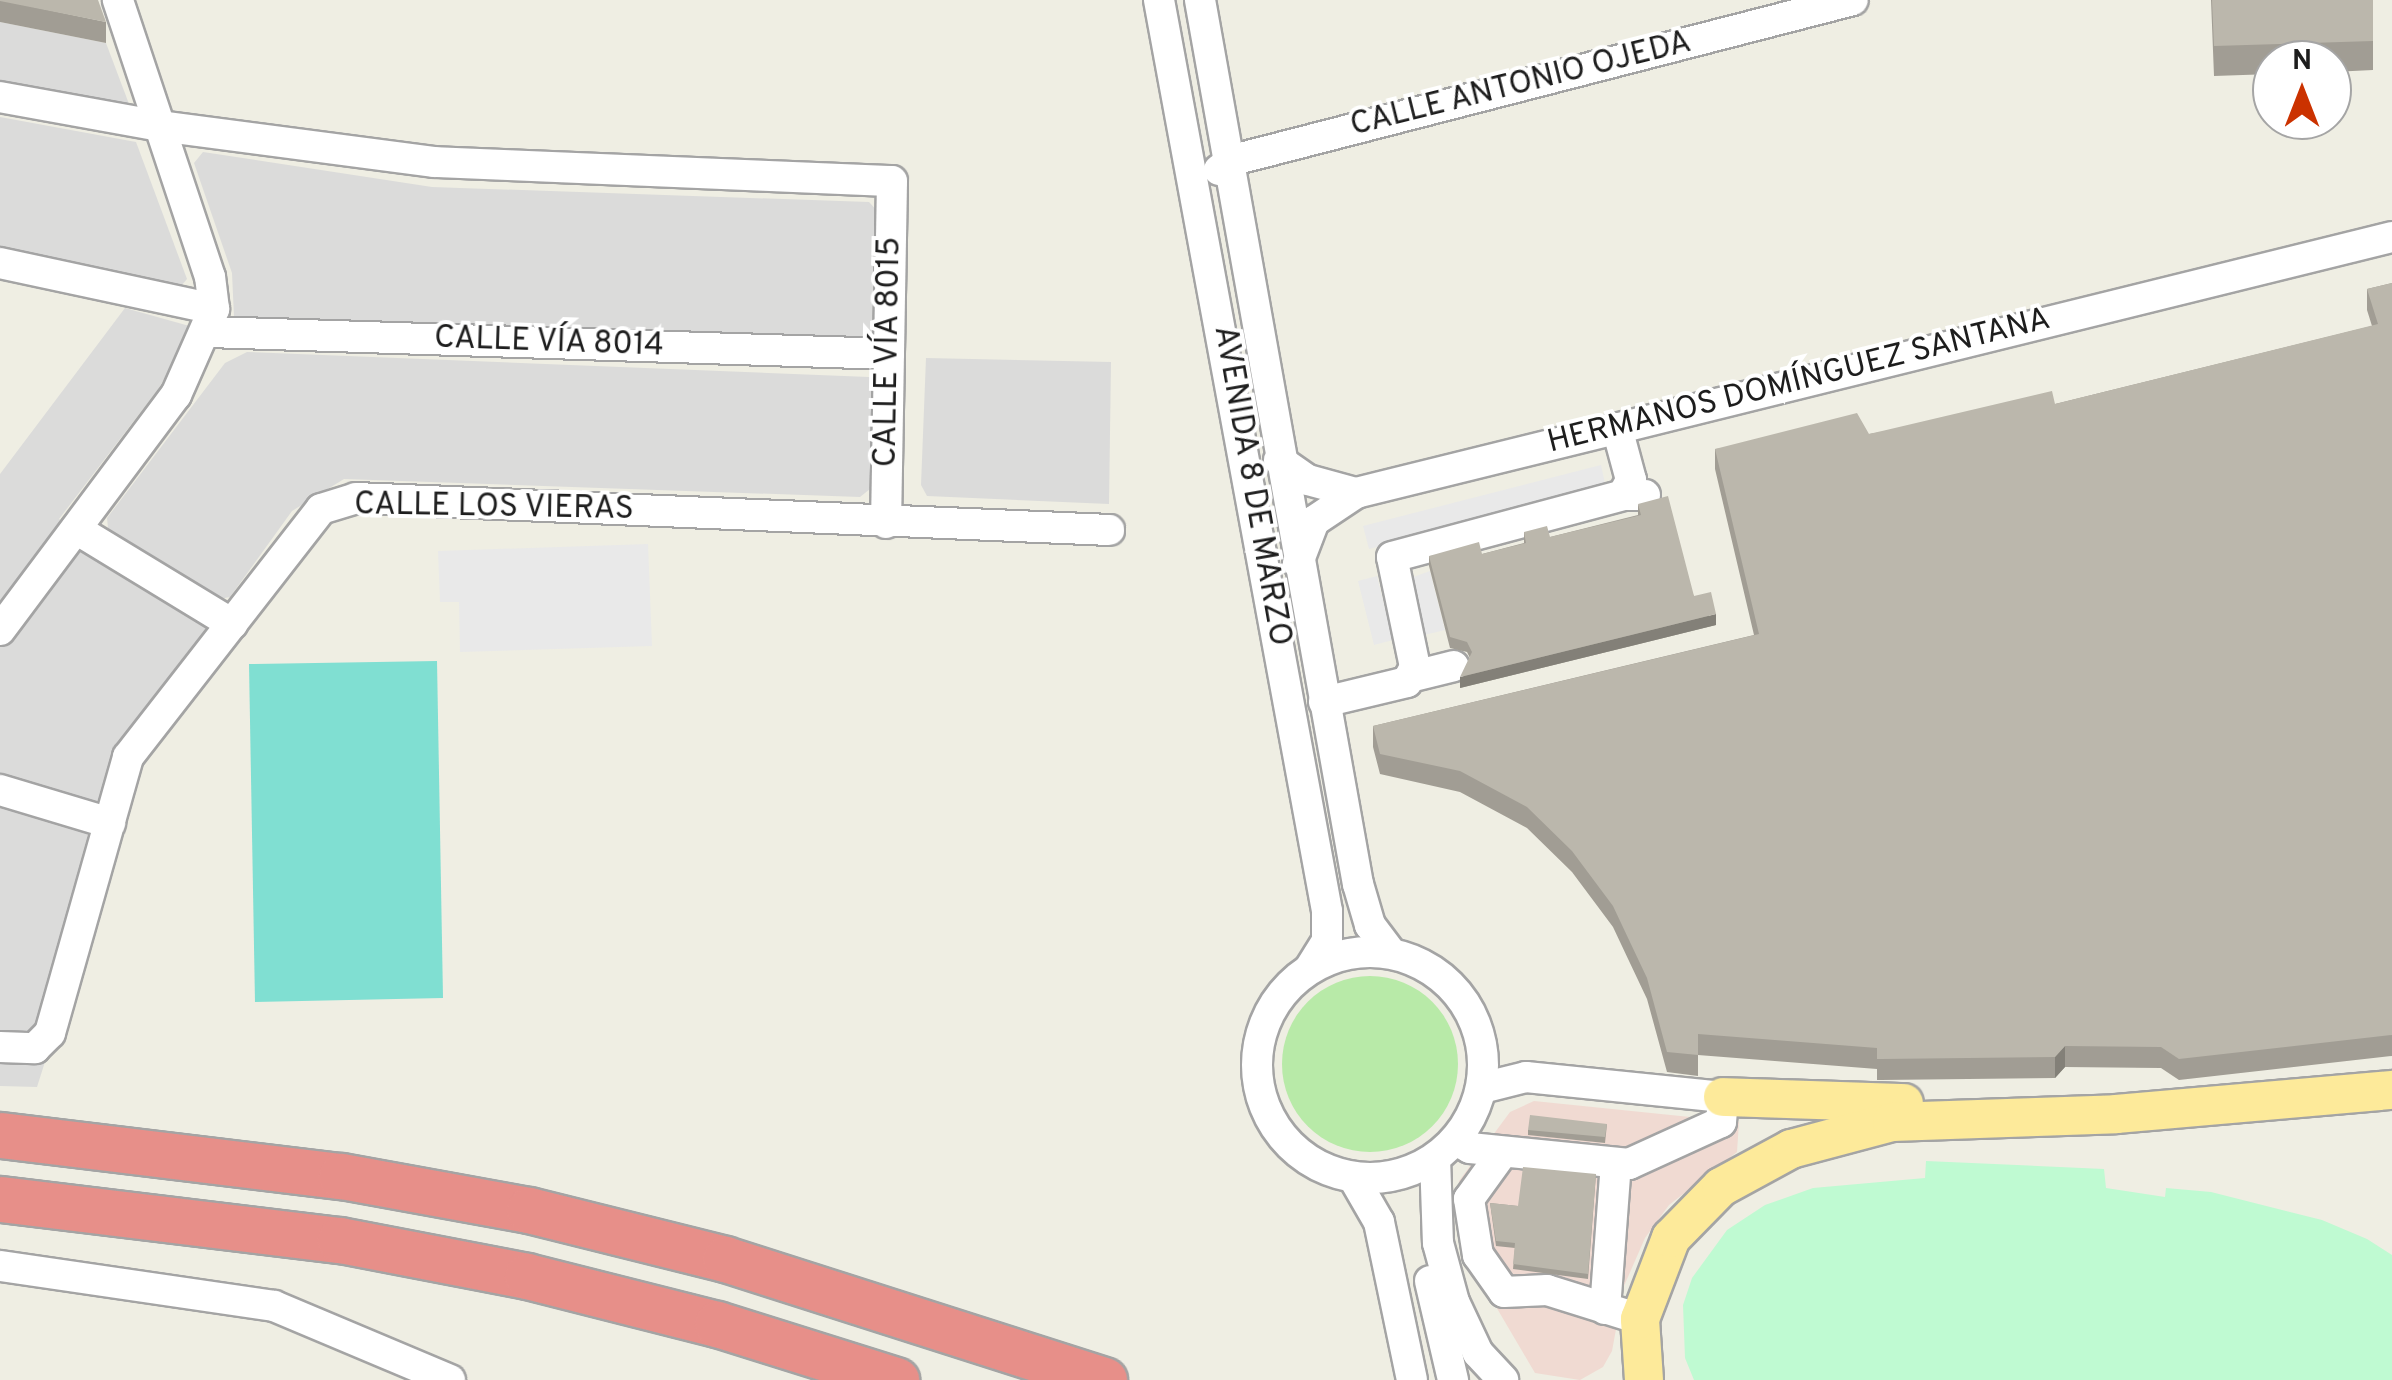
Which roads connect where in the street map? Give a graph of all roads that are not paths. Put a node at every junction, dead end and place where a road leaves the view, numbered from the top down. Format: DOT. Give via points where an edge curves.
graph roads {
  1 [pos="118,0"];
  2 [pos="1159,0"];
  3 [pos="1200,0"];
  4 [pos="1852,0"];
  5 [pos="0,98"];
  6 [pos="160,126"];
  7 [pos="1233,160"];
  8 [pos="1197,186"];
  9 [pos="2392,224"];
  10 [pos="2392,237"];
  11 [pos="2362,242"];
  12 [pos="0,263"];
  13 [pos="211,320"];
  14 [pos="889,354"];
  15 [pos="1618,428"];
  16 [pos="1279,460"];
  17 [pos="1356,493"];
  18 [pos="886,523"];
  19 [pos="76,529"];
  20 [pos="1109,530"];
  21 [pos="1298,563"];
  22 [pos="232,624"];
  23 [pos="0,630"];
  24 [pos="1454,666"];
  25 [pos="1410,677"];
  26 [pos="1324,702"];
  27 [pos="0,790"];
  28 [pos="110,824"];
  29 [pos="1391,953"];
  30 [pos="1310,968"];
  31 [pos="0,1047"];
  32 [pos="1483,1048"];
  33 [pos="1526,1077"];
  34 [pos="1482,1088"];
  35 [pos="2392,1090"];
  36 [pos="1723,1098"];
  37 [pos="1991,1114"];
  38 [pos="0,1135"];
  39 [pos="1503,1152"];
  40 [pos="1438,1154"];
  41 [pos="1616,1163"];
  42 [pos="1353,1177"];
  43 [pos="0,1199"];
  44 [pos="1437,1233"];
  45 [pos="1478,1255"];
  46 [pos="0,1266"];
  47 [pos="1622,1314"];
  48 [pos="450,1380"];
  49 [pos="896,1380"];
  50 [pos="1104,1380"];
  51 [pos="1412,1380"];
  52 [pos="1453,1380"];
  53 [pos="1503,1380"];
  54 [pos="1644,1380"];
  1 -- 6 [label="street"];
  2 -- 8 [label="street, AVENIDA 8 DE MARZO"];
  3 -- 7 [label="street, AVENIDA 8 DE MARZO"];
  4 -- 7 [label="street, CALLE ANTONIO OJEDA"];
  5 -- 6 [label="street"];
  6 -- 13 [label="street" via="210,277"];
  6 -- 14 [label="street, CALLE VÍA 8015" via="434,162 892,180"];
  7 -- 8 [label="street, CALLE ANTONIO OJEDA"];
  7 -- 16 [label="street, AVENIDA 8 DE MARZO"];
  8 -- 30 [label="street, AVENIDA 8 DE MARZO" via="1327,911 1327,941"];
  9 -- 11 [label="street"];
  10 -- 11 [label="street"];
  11 -- 15 [label="street, HERMANOS DOMÍNGUEZ SANTANA"];
  12 -- 13 [label="street, CALLE VÍA 8014"];
  13 -- 14 [label="street, CALLE VÍA 8014"];
  13 -- 19 [label="street" via="176,395"];
  14 -- 18 [label="street, CALLE VÍA 8015"];
  15 -- 17 [label="street, HERMANOS DOMÍNGUEZ SANTANA"];
  15 -- 25 [label="street" via="1637,495 1392,557 1415,667"];
  16 -- 17 [label="street, HERMANOS DOMÍNGUEZ SANTANA" via="1308,480"];
  16 -- 21 [label="street, AVENIDA 8 DE MARZO"];
  17 -- 21 [label="street, HERMANOS DOMÍNGUEZ SANTANA" via="1314,521"];
  18 -- 20 [label="street, CALLE LOS VIERAS"];
  18 -- 22 [label="street, CALLE LOS VIERAS" via="356,498 321,510"];
  19 -- 22 [label="street"];
  19 -- 23 [label="street"];
  21 -- 26 [label="street, AVENIDA 8 DE MARZO"];
  22 -- 28 [label="street, CALLE LOS VIERAS" via="128,757"];
  24 -- 25 [label="street"];
  25 -- 26 [label="street"];
  26 -- 29 [label="street, AVENIDA 8 DE MARZO" via="1358,884 1370,925"];
  27 -- 28 [label="street"];
  28 -- 31 [label="street, CALLE LOS VIERAS" via="50,1033 35,1048"];
  29 -- 30 [label="street" via="1363,951"];
  29 -- 32 [label="street" via="1424,965 1452,986 1472,1014"];
  30 -- 42 [label="street" via="1281,994 1262,1029 1260,1087 1284,1140 1316,1164"];
  32 -- 33 [label="street"];
  32 -- 34 [label="street"];
  33 -- 34 [label="street"];
  33 -- 36 [label="street"];
  34 -- 40 [label="street"];
  35 -- 37 [label="main road" via="2116,1114"];
  36 -- 37 [label="main road" via="1939,1105"];
  36 -- 41 [label="street" via="1721,1122 1629,1164"];
  37 -- 47 [label="main road" via="1848,1129 1751,1168 1692,1210"];
  38 -- 50 [label="highway" via="341,1176 529,1210 726,1259"];
  39 -- 40 [label="street"];
  39 -- 41 [label="street"];
  39 -- 45 [label="street" via="1469,1200"];
  40 -- 42 [label="street" via="1390,1176"];
  40 -- 44 [label="street"];
  40 -- 52 [label="street" via="1422,1246"];
  41 -- 47 [label="street"];
  42 -- 51 [label="street" via="1379,1222"];
  43 -- 49 [label="highway" via="340,1240 527,1276 717,1324"];
  44 -- 45 [label="street"];
  44 -- 53 [label="street" via="1454,1302 1478,1353"];
  45 -- 47 [label="street" via="1504,1292 1547,1290"];
  46 -- 48 [label="street" via="274,1306"];
  47 -- 54 [label="main road"];
}
